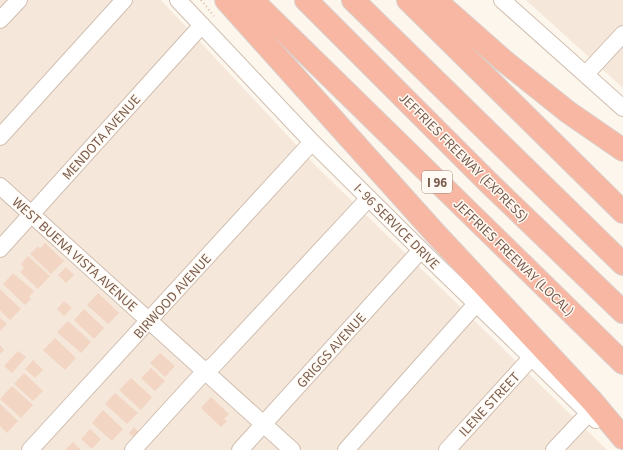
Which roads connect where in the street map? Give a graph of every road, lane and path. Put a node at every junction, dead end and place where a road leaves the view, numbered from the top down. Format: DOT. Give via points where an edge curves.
graph roads {
  1 [pos="18,0"];
  2 [pos="124,0"];
  3 [pos="178,0"];
  4 [pos="226,0"];
  5 [pos="252,0"];
  6 [pos="306,0"];
  7 [pos="353,0"];
  8 [pos="408,0"];
  9 [pos="435,0"];
  10 [pos="502,0"];
  11 [pos="0,20"];
  12 [pos="202,25"];
  13 [pos="623,34"];
  14 [pos="586,74"];
  15 [pos="623,108"];
  16 [pos="0,137"];
  17 [pos="312,142"];
  18 [pos="623,150"];
  19 [pos="0,186"];
  20 [pos="369,198"];
  21 [pos="623,212"];
  22 [pos="31,215"];
  23 [pos="0,249"];
  24 [pos="421,250"];
  25 [pos="623,264"];
  26 [pos="476,304"];
  27 [pos="623,312"];
  28 [pos="149,320"];
  29 [pos="531,358"];
  30 [pos="623,363"];
  31 [pos="205,371"];
  32 [pos="588,412"];
  33 [pos="264,425"];
  34 [pos="623,438"];
  35 [pos="623,446"];
  36 [pos="30,450"];
  37 [pos="133,450"];
  38 [pos="240,450"];
  39 [pos="292,450"];
  40 [pos="346,450"];
  41 [pos="447,450"];
  42 [pos="554,450"];
  1 -- 11 [label="street"];
  2 -- 16 [label="street"];
  3 -- 12 [label="street, I- 96 SERVICE DRIVE"];
  4 -- 34 [label="highway"];
  5 -- 30 [label="highway, JEFFRIES FREEWAY (LOCAL) / I 96"];
  6 -- 27 [label="highway, JEFFRIES FREEWAY (EXPRESS) / I 96"];
  7 -- 25 [label="highway"];
  8 -- 21 [label="highway"];
  9 -- 18 [label="highway" via="503,60 568,112"];
  10 -- 14 [label="street"];
  12 -- 17 [label="street, I- 96 SERVICE DRIVE"];
  12 -- 22 [label="street, MENDOTA AVENUE"];
  13 -- 14 [label="street"];
  14 -- 15 [label="street"];
  17 -- 20 [label="street, I- 96 SERVICE DRIVE"];
  17 -- 28 [label="street, BIRWOOD AVENUE"];
  19 -- 22 [label="street, WEST BUENA VISTA AVENUE"];
  20 -- 24 [label="street, I- 96 SERVICE DRIVE"];
  20 -- 31 [label="street" via="214,365"];
  22 -- 23 [label="street, MENDOTA AVENUE"];
  22 -- 28 [label="street, WEST BUENA VISTA AVENUE"];
  24 -- 26 [label="street, I- 96 SERVICE DRIVE"];
  24 -- 33 [label="street, GRIGGS AVENUE"];
  26 -- 29 [label="street, I- 96 SERVICE DRIVE"];
  26 -- 40 [label="street"];
  28 -- 31 [label="street, WEST BUENA VISTA AVENUE"];
  28 -- 36 [label="street, BIRWOOD AVENUE"];
  29 -- 32 [label="street, I- 96 SERVICE DRIVE"];
  29 -- 41 [label="street, ILENE STREET"];
  31 -- 33 [label="street, WEST BUENA VISTA AVENUE"];
  31 -- 37 [label="street"];
  32 -- 35 [label="street, I- 96 SERVICE DRIVE"];
  32 -- 42 [label="street"];
  33 -- 38 [label="street, GRIGGS AVENUE"];
  33 -- 39 [label="street, WEST BUENA VISTA AVENUE"];
}
